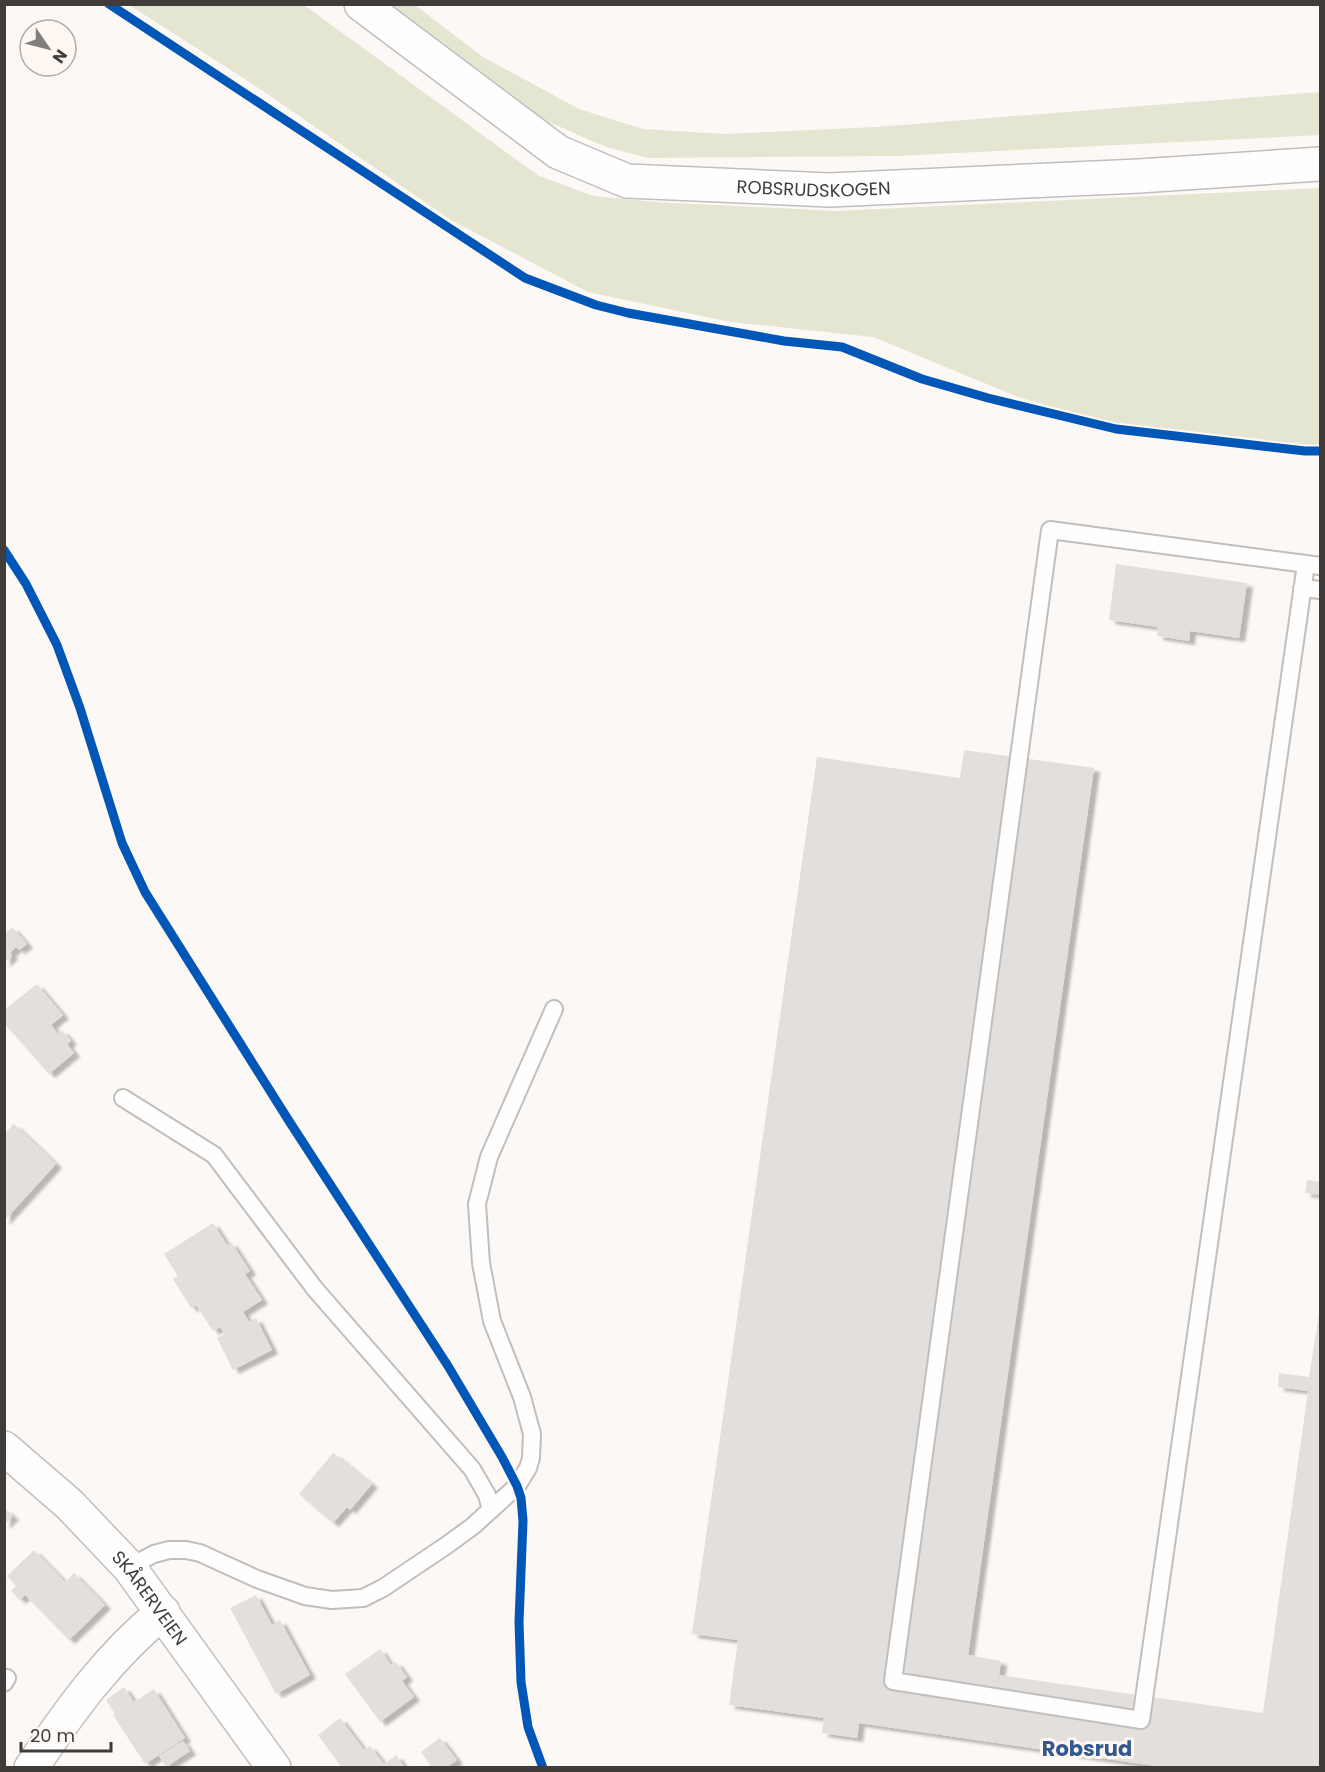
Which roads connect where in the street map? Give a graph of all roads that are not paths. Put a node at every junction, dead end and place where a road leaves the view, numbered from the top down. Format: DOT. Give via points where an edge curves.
graph roads {
  1 [pos="361,4"];
  2 [pos="1320,164"];
  3 [pos="1313,565"];
  4 [pos="1302,588"];
  5 [pos="1320,590"];
  6 [pos="554,1009"];
  7 [pos="123,1098"];
  8 [pos="4,1448"];
  9 [pos="491,1510"];
  10 [pos="129,1567"];
  11 [pos="163,1612"];
  12 [pos="31,1767"];
  13 [pos="274,1767"];
  1 -- 2 [label="street, ROBSRUDSKOGEN" via="558,152 627,181 829,190"];
  3 -- 4 [label="lane"];
  3 -- 4 [label="lane" via="1050,530 893,1681 1141,1720"];
  4 -- 5 [label="lane"];
  6 -- 9 [label="lane" via="489,1157 477,1204 481,1263 492,1322 528,1418 532,1447 523,1477"];
  7 -- 9 [label="lane" via="214,1155 315,1288 472,1469"];
  8 -- 10 [label="street, SKÅRERVEIEN" via="69,1504"];
  9 -- 10 [label="lane" via="447,1545 363,1598 332,1600 305,1596 186,1550 154,1554"];
  10 -- 11 [label="street, SKÅRERVEIEN"];
  11 -- 12 [label="street" via="96,1677"];
  11 -- 13 [label="street, SKÅRERVEIEN"];
}
